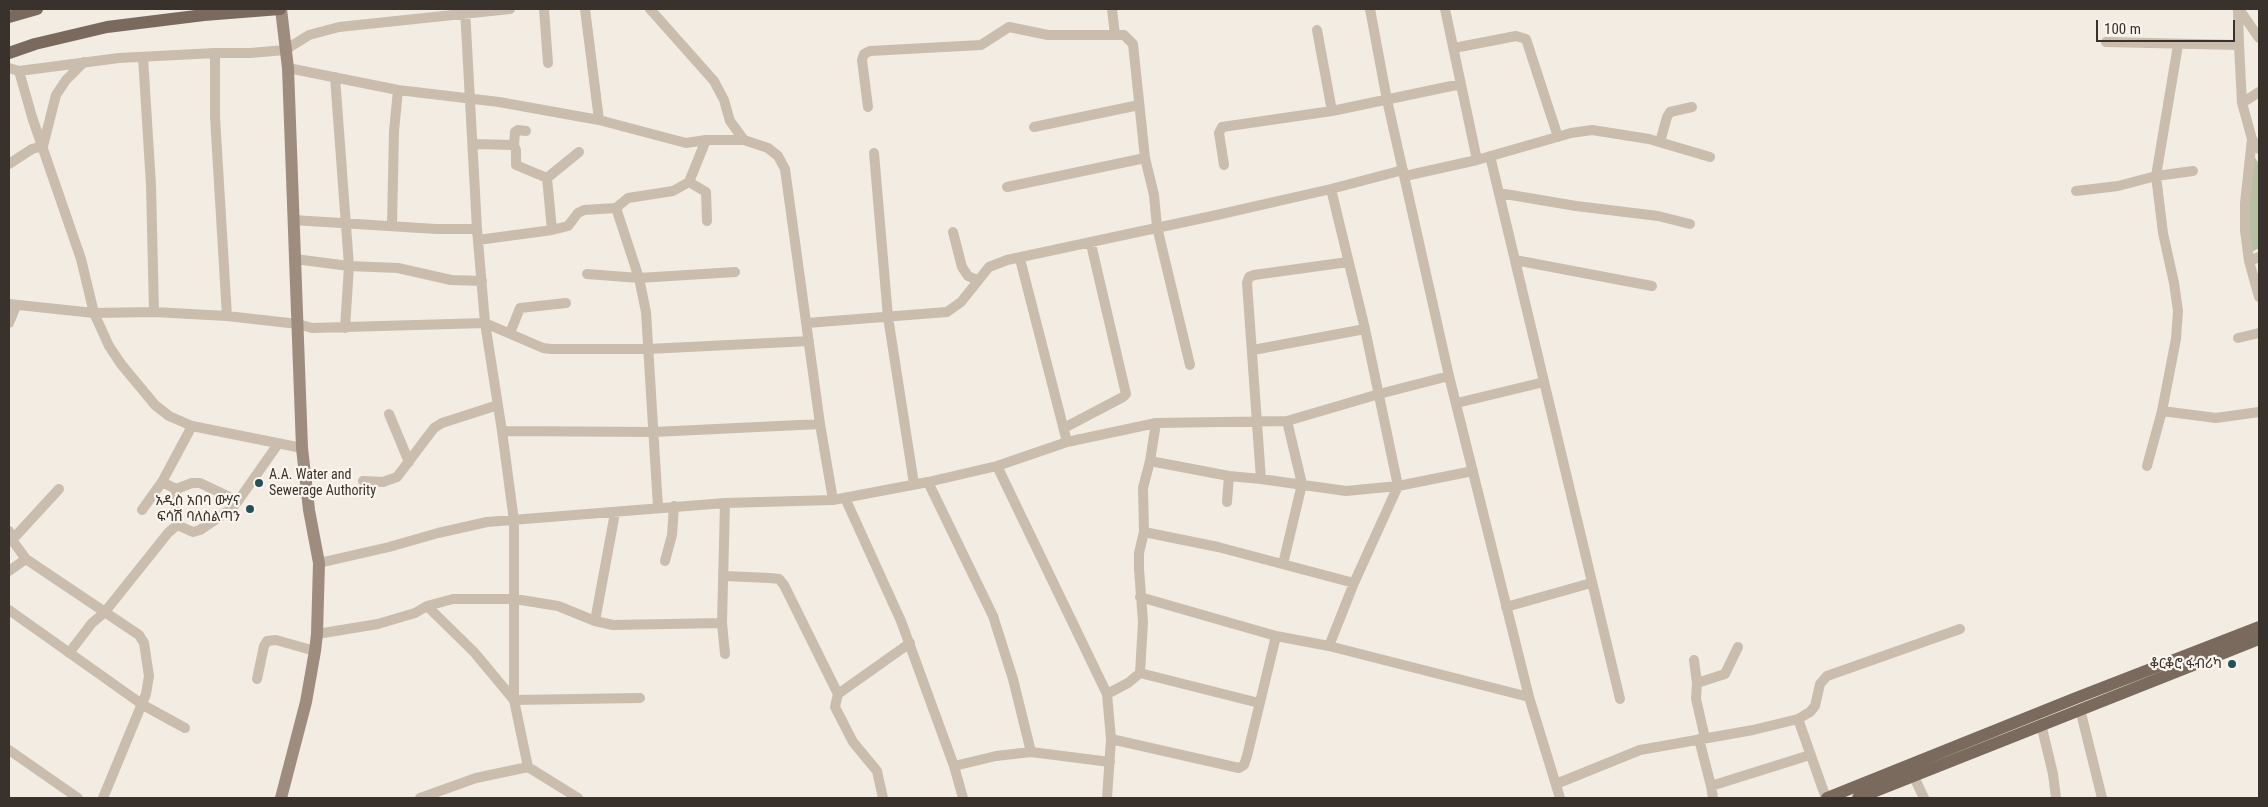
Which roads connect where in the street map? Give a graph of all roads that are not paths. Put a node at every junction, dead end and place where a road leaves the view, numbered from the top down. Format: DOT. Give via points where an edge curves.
graph roads {
  1 [pos="37,9"];
  2 [pos="280,9"];
  3 [pos="510,9"];
  4 [pos="544,9"];
  5 [pos="585,9"];
  6 [pos="650,9"];
  7 [pos="1112,9"];
  8 [pos="1370,9"];
  9 [pos="1445,9"];
  10 [pos="2239,9"];
  11 [pos="465,11"];
  12 [pos="9,17"];
  13 [pos="1317,30"];
  14 [pos="1115,35"];
  15 [pos="2259,38"];
  16 [pos="2106,42"];
  17 [pos="2178,45"];
  18 [pos="2240,45"];
  19 [pos="1454,48"];
  20 [pos="285,50"];
  21 [pos="215,52"];
  22 [pos="9,54"];
  23 [pos="143,57"];
  24 [pos="84,62"];
  25 [pos="548,63"];
  26 [pos="288,68"];
  27 [pos="14,70"];
  28 [pos="335,77"];
  29 [pos="1461,84"];
  30 [pos="398,90"];
  31 [pos="2259,92"];
  32 [pos="470,100"];
  33 [pos="1387,100"];
  34 [pos="2242,103"];
  35 [pos="1139,105"];
  36 [pos="868,107"];
  37 [pos="1692,107"];
  38 [pos="1332,111"];
  39 [pos="599,120"];
  40 [pos="1034,127"];
  41 [pos="526,131"];
  42 [pos="1558,137"];
  43 [pos="2252,139"];
  44 [pos="706,140"];
  45 [pos="744,140"];
  46 [pos="686,142"];
  47 [pos="1660,142"];
  48 [pos="473,144"];
  49 [pos="514,145"];
  50 [pos="43,146"];
  51 [pos="2259,149"];
  52 [pos="579,152"];
  53 [pos="874,153"];
  54 [pos="1490,156"];
  55 [pos="1710,157"];
  56 [pos="698,158"];
  57 [pos="1145,158"];
  58 [pos="1476,160"];
  59 [pos="9,164"];
  60 [pos="1224,165"];
  61 [pos="2193,171"];
  62 [pos="1404,173"];
  63 [pos="2156,176"];
  64 [pos="546,178"];
  65 [pos="689,182"];
  66 [pos="1007,187"];
  67 [pos="1332,189"];
  68 [pos="2076,191"];
  69 [pos="1499,193"];
  70 [pos="616,208"];
  71 [pos="293,220"];
  72 [pos="707,221"];
  73 [pos="346,222"];
  74 [pos="1690,224"];
  75 [pos="392,225"];
  76 [pos="1157,227"];
  77 [pos="552,230"];
  78 [pos="953,232"];
  79 [pos="478,234"];
  80 [pos="1091,244"];
  81 [pos="2259,257"];
  82 [pos="1020,259"];
  83 [pos="295,260"];
  84 [pos="1515,260"];
  85 [pos="2249,261"];
  86 [pos="1348,262"];
  87 [pos="349,266"];
  88 [pos="735,272"];
  89 [pos="587,274"];
  90 [pos="639,278"];
  91 [pos="977,280"];
  92 [pos="482,281"];
  93 [pos="1652,286"];
  94 [pos="2259,298"];
  95 [pos="566,303"];
  96 [pos="13,305"];
  97 [pos="154,312"];
  98 [pos="94,313"];
  99 [pos="227,316"];
  100 [pos="888,317"];
  101 [pos="9,323"];
  102 [pos="485,323"];
  103 [pos="807,323"];
  104 [pos="298,324"];
  105 [pos="345,328"];
  106 [pos="1365,329"];
  107 [pos="510,333"];
  108 [pos="2259,333"];
  109 [pos="2238,338"];
  110 [pos="809,341"];
  111 [pos="648,349"];
  112 [pos="1252,350"];
  113 [pos="1190,366"];
  114 [pos="1449,376"];
  115 [pos="1544,382"];
  116 [pos="1379,394"];
  117 [pos="1457,403"];
  118 [pos="498,405"];
  119 [pos="2162,411"];
  120 [pos="2259,412"];
  121 [pos="389,414"];
  122 [pos="1257,421"];
  123 [pos="1287,421"];
  124 [pos="1156,423"];
  125 [pos="820,424"];
  126 [pos="192,426"];
  127 [pos="1064,428"];
  128 [pos="502,432"];
  129 [pos="654,432"];
  130 [pos="1067,442"];
  131 [pos="278,444"];
  132 [pos="302,448"];
  133 [pos="1150,461"];
  134 [pos="409,462"];
  135 [pos="998,466"];
  136 [pos="2147,466"];
  137 [pos="1473,471"];
  138 [pos="1229,476"];
  139 [pos="1261,479"];
  140 [pos="363,481"];
  141 [pos="162,482"];
  142 [pos="928,482"];
  143 [pos="914,484"];
  144 [pos="1302,484"];
  145 [pos="1398,486"];
  146 [pos="59,489"];
  147 [pos="176,489"];
  148 [pos="845,498"];
  149 [pos="833,500"];
  150 [pos="238,501"];
  151 [pos="1227,502"];
  152 [pos="725,503"];
  153 [pos="674,506"];
  154 [pos="658,507"];
  155 [pos="142,510"];
  156 [pos="615,513"];
  157 [pos="514,521"];
  158 [pos="177,526"];
  159 [pos="1144,532"];
  160 [pos="11,536"];
  161 [pos="26,559"];
  162 [pos="665,561"];
  163 [pos="319,563"];
  164 [pos="1283,564"];
  165 [pos="9,571"];
  166 [pos="724,576"];
  167 [pos="1354,583"];
  168 [pos="1591,583"];
  169 [pos="1140,597"];
  170 [pos="515,598"];
  171 [pos="427,606"];
  172 [pos="1506,607"];
  173 [pos="9,610"];
  174 [pos="104,613"];
  175 [pos="595,621"];
  176 [pos="722,623"];
  177 [pos="2259,627"];
  178 [pos="1960,629"];
  179 [pos="317,634"];
  180 [pos="1276,636"];
  181 [pos="2259,639"];
  182 [pos="910,643"];
  183 [pos="1329,646"];
  184 [pos="1738,647"];
  185 [pos="315,651"];
  186 [pos="69,653"];
  187 [pos="725,654"];
  188 [pos="1694,660"];
  189 [pos="1140,673"];
  190 [pos="257,679"];
  191 [pos="1697,684"];
  192 [pos="838,694"];
  193 [pos="1107,694"];
  194 [pos="1529,697"];
  195 [pos="640,698"];
  196 [pos="1620,698"];
  197 [pos="514,700"];
  198 [pos="1259,702"];
  199 [pos="142,706"];
  200 [pos="2080,708"];
  201 [pos="1798,719"];
  202 [pos="2041,724"];
  203 [pos="185,728"];
  204 [pos="1111,739"];
  205 [pos="1702,739"];
  206 [pos="9,750"];
  207 [pos="1031,752"];
  208 [pos="1810,755"];
  209 [pos="1110,762"];
  210 [pos="954,766"];
  211 [pos="528,768"];
  212 [pos="1914,776"];
  213 [pos="1556,784"];
  214 [pos="1710,786"];
  215 [pos="78,798"];
  216 [pos="103,798"];
  217 [pos="280,798"];
  218 [pos="420,798"];
  219 [pos="578,798"];
  220 [pos="883,798"];
  221 [pos="963,798"];
  222 [pos="1107,798"];
  223 [pos="1560,798"];
  224 [pos="1713,798"];
  225 [pos="1830,798"];
  226 [pos="1858,798"];
  227 [pos="1924,798"];
  228 [pos="2056,798"];
  229 [pos="2102,798"];
  1 -- 12 [label="main road"];
  2 -- 20 [label="main road"];
  2 -- 22 [label="main road" via="107,27"];
  3 -- 11 [label="street"];
  4 -- 25 [label="street"];
  5 -- 39 [label="street"];
  6 -- 45 [label="street" via="714,81 728,109 730,121"];
  7 -- 14 [label="street"];
  8 -- 33 [label="street"];
  9 -- 19 [label="street"];
  10 -- 15 [label="street"];
  10 -- 18 [label="street"];
  11 -- 20 [label="street" via="339,27 309,35"];
  11 -- 32 [label="street"];
  13 -- 38 [label="street"];
  14 -- 35 [label="street" via="1124,36 1132,44"];
  14 -- 36 [label="street" via="1048,35 1009,27 980,45 870,51 862,60"];
  16 -- 17 [label="street"];
  17 -- 18 [label="street"];
  17 -- 63 [label="street"];
  18 -- 34 [label="street"];
  19 -- 29 [label="street"];
  19 -- 42 [label="street" via="1516,36 1526,39"];
  20 -- 21 [label="street"];
  20 -- 26 [label="main road"];
  21 -- 23 [label="street"];
  21 -- 99 [label="street" via="215,116"];
  23 -- 24 [label="street"];
  23 -- 97 [label="street"];
  24 -- 27 [label="street"];
  24 -- 50 [label="street" via="56,95"];
  26 -- 28 [label="street"];
  26 -- 71 [label="main road"];
  27 -- 50 [label="street"];
  28 -- 30 [label="street"];
  28 -- 73 [label="street"];
  29 -- 33 [label="street" via="1402,94"];
  29 -- 58 [label="street"];
  30 -- 32 [label="street"];
  30 -- 75 [label="street"];
  31 -- 34 [label="street"];
  32 -- 39 [label="street"];
  32 -- 48 [label="street"];
  33 -- 38 [label="street"];
  33 -- 62 [label="street"];
  34 -- 43 [label="street"];
  35 -- 40 [label="street"];
  35 -- 57 [label="street"];
  37 -- 47 [label="street" via="1670,112"];
  38 -- 60 [label="street" via="1222,127 1219,134"];
  39 -- 46 [label="street"];
  41 -- 49 [label="street" via="515,132"];
  42 -- 47 [label="street" via="1592,130"];
  42 -- 54 [label="street"];
  43 -- 51 [label="street"];
  43 -- 85 [label="street" via="2245,202"];
  44 -- 45 [label="street"];
  44 -- 46 [label="street"];
  44 -- 56 [label="street"];
  45 -- 103 [label="street" via="768,148 778,156 785,169"];
  46 -- 56 [label="street"];
  47 -- 55 [label="street"];
  48 -- 49 [label="street"];
  48 -- 79 [label="street"];
  49 -- 64 [label="street" via="516,165"];
  50 -- 59 [label="street"];
  50 -- 98 [label="street" via="81,259"];
  52 -- 64 [label="street"];
  53 -- 100 [label="street"];
  54 -- 58 [label="street"];
  54 -- 69 [label="street"];
  56 -- 65 [label="street"];
  57 -- 66 [label="street"];
  57 -- 76 [label="street" via="1154,195"];
  58 -- 62 [label="street"];
  61 -- 63 [label="street"];
  62 -- 67 [label="street"];
  62 -- 114 [label="street"];
  63 -- 68 [label="street" via="2118,186"];
  63 -- 119 [label="street" via="2178,311"];
  64 -- 77 [label="street"];
  65 -- 70 [label="street" via="673,191 628,198"];
  65 -- 72 [label="street" via="706,192"];
  67 -- 76 [label="street"];
  67 -- 86 [label="street"];
  69 -- 74 [label="street" via="1658,216"];
  69 -- 84 [label="street"];
  70 -- 77 [label="street" via="584,210 568,226"];
  70 -- 90 [label="street"];
  71 -- 73 [label="street"];
  71 -- 83 [label="main road"];
  73 -- 75 [label="street"];
  73 -- 87 [label="street"];
  75 -- 79 [label="street"];
  76 -- 80 [label="street"];
  76 -- 113 [label="street"];
  77 -- 79 [label="street"];
  78 -- 91 [label="street" via="962,267 968,276"];
  79 -- 92 [label="street"];
  80 -- 82 [label="street"];
  80 -- 127 [label="street" via="1126,394 1124,398"];
  81 -- 85 [label="street"];
  82 -- 91 [label="street" via="989,267"];
  82 -- 127 [label="street"];
  83 -- 87 [label="street"];
  83 -- 104 [label="main road"];
  84 -- 93 [label="street"];
  84 -- 115 [label="street"];
  85 -- 94 [label="street"];
  86 -- 106 [label="street"];
  86 -- 112 [label="street" via="1249,278"];
  87 -- 92 [label="street" via="398,268 451,280"];
  87 -- 105 [label="street"];
  88 -- 90 [label="street"];
  89 -- 90 [label="street"];
  90 -- 111 [label="street" via="646,312"];
  91 -- 100 [label="street" via="961,302 947,312"];
  92 -- 102 [label="street"];
  95 -- 107 [label="street" via="520,308"];
  96 -- 98 [label="street"];
  96 -- 101 [label="street"];
  97 -- 98 [label="street"];
  97 -- 99 [label="street"];
  98 -- 126 [label="street" via="109,346 139,387 168,416"];
  99 -- 104 [label="street"];
  100 -- 103 [label="street"];
  100 -- 143 [label="street"];
  102 -- 105 [label="street"];
  102 -- 107 [label="street"];
  102 -- 118 [label="street"];
  103 -- 110 [label="street"];
  104 -- 105 [label="street" via="312,328"];
  104 -- 132 [label="main road"];
  106 -- 112 [label="street"];
  106 -- 116 [label="street"];
  107 -- 111 [label="street" via="551,349"];
  108 -- 109 [label="street"];
  110 -- 111 [label="street"];
  110 -- 125 [label="street"];
  111 -- 129 [label="street"];
  112 -- 122 [label="street"];
  114 -- 116 [label="street"];
  114 -- 117 [label="street"];
  115 -- 117 [label="street"];
  115 -- 168 [label="street"];
  116 -- 123 [label="street"];
  116 -- 145 [label="street"];
  117 -- 137 [label="street"];
  118 -- 128 [label="street"];
  118 -- 134 [label="street" via="434,428"];
  119 -- 120 [label="street" via="2216,418"];
  119 -- 136 [label="street"];
  121 -- 134 [label="street"];
  122 -- 123 [label="street"];
  122 -- 124 [label="street"];
  122 -- 139 [label="street"];
  123 -- 144 [label="street"];
  124 -- 130 [label="street"];
  124 -- 133 [label="street"];
  125 -- 129 [label="street"];
  125 -- 149 [label="street"];
  126 -- 131 [label="street"];
  126 -- 141 [label="street"];
  127 -- 130 [label="street"];
  128 -- 129 [label="street"];
  128 -- 157 [label="street"];
  129 -- 154 [label="street"];
  130 -- 135 [label="street"];
  131 -- 132 [label="street"];
  131 -- 150 [label="street"];
  132 -- 163 [label="main road" via="308,510"];
  133 -- 138 [label="street"];
  133 -- 159 [label="street" via="1143,488"];
  134 -- 140 [label="street" via="390,481"];
  135 -- 142 [label="street"];
  135 -- 193 [label="street"];
  137 -- 145 [label="street"];
  137 -- 172 [label="street"];
  138 -- 139 [label="street"];
  138 -- 151 [label="street"];
  139 -- 144 [label="street"];
  141 -- 147 [label="street"];
  141 -- 155 [label="street"];
  142 -- 143 [label="street"];
  142 -- 207 [label="street" via="993,616"];
  143 -- 148 [label="street"];
  144 -- 145 [label="street" via="1346,491"];
  144 -- 164 [label="street"];
  145 -- 167 [label="street"];
  146 -- 160 [label="street"];
  147 -- 150 [label="street" via="200,483"];
  147 -- 158 [label="street"];
  148 -- 149 [label="street"];
  148 -- 182 [label="street"];
  149 -- 152 [label="street"];
  150 -- 158 [label="street" via="200,530 193,532"];
  152 -- 153 [label="street"];
  152 -- 166 [label="street"];
  153 -- 154 [label="street"];
  153 -- 162 [label="street" via="672,535"];
  154 -- 156 [label="street"];
  156 -- 157 [label="street"];
  156 -- 175 [label="street"];
  157 -- 163 [label="street" via="469,526"];
  157 -- 170 [label="street"];
  158 -- 174 [label="street"];
  159 -- 164 [label="street"];
  159 -- 169 [label="street" via="1139,553"];
  160 -- 161 [label="street"];
  161 -- 165 [label="street"];
  161 -- 174 [label="street"];
  163 -- 179 [label="main road"];
  164 -- 167 [label="street"];
  166 -- 176 [label="street"];
  166 -- 192 [label="street" via="778,579 784,584"];
  167 -- 183 [label="street"];
  168 -- 172 [label="street"];
  168 -- 196 [label="street"];
  169 -- 180 [label="street"];
  169 -- 189 [label="street" via="1143,622"];
  170 -- 171 [label="street" via="453,598"];
  170 -- 175 [label="street" via="558,606"];
  170 -- 197 [label="street"];
  171 -- 179 [label="street" via="378,624"];
  171 -- 197 [label="street" via="474,652"];
  172 -- 194 [label="street"];
  173 -- 186 [label="street"];
  174 -- 186 [label="street"];
  174 -- 199 [label="street" via="139,636 144,643 149,676"];
  175 -- 176 [label="street" via="613,625"];
  176 -- 187 [label="street"];
  177 -- 225 [label="main road"];
  178 -- 201 [label="street" via="1827,676 1820,684 1815,706"];
  179 -- 185 [label="main road"];
  180 -- 183 [label="street"];
  180 -- 198 [label="street"];
  181 -- 200 [label="main road"];
  182 -- 192 [label="street"];
  182 -- 210 [label="street"];
  183 -- 194 [label="street"];
  184 -- 191 [label="street" via="1725,674"];
  185 -- 190 [label="street" via="276,640 267,641"];
  185 -- 217 [label="main road" via="306,702"];
  186 -- 199 [label="street"];
  188 -- 191 [label="street"];
  189 -- 193 [label="street"];
  189 -- 198 [label="street"];
  191 -- 205 [label="street"];
  192 -- 220 [label="street" via="835,707 854,742 877,771"];
  193 -- 204 [label="street"];
  194 -- 213 [label="street"];
  195 -- 197 [label="street"];
  197 -- 211 [label="street"];
  198 -- 204 [label="street" via="1247,756 1239,768"];
  199 -- 203 [label="street"];
  199 -- 216 [label="street"];
  200 -- 202 [label="main road"];
  200 -- 229 [label="street"];
  201 -- 205 [label="street"];
  201 -- 208 [label="street"];
  202 -- 212 [label="main road"];
  202 -- 228 [label="street" via="2054,774"];
  204 -- 209 [label="street"];
  205 -- 213 [label="street" via="1640,750"];
  205 -- 214 [label="street"];
  206 -- 215 [label="street"];
  207 -- 209 [label="street"];
  207 -- 210 [label="street"];
  208 -- 214 [label="street"];
  208 -- 225 [label="street"];
  209 -- 222 [label="street"];
  210 -- 221 [label="street"];
  211 -- 218 [label="street" via="476,778"];
  211 -- 219 [label="street"];
  212 -- 226 [label="main road"];
  212 -- 227 [label="street"];
  213 -- 223 [label="street"];
  214 -- 224 [label="street"];
}
